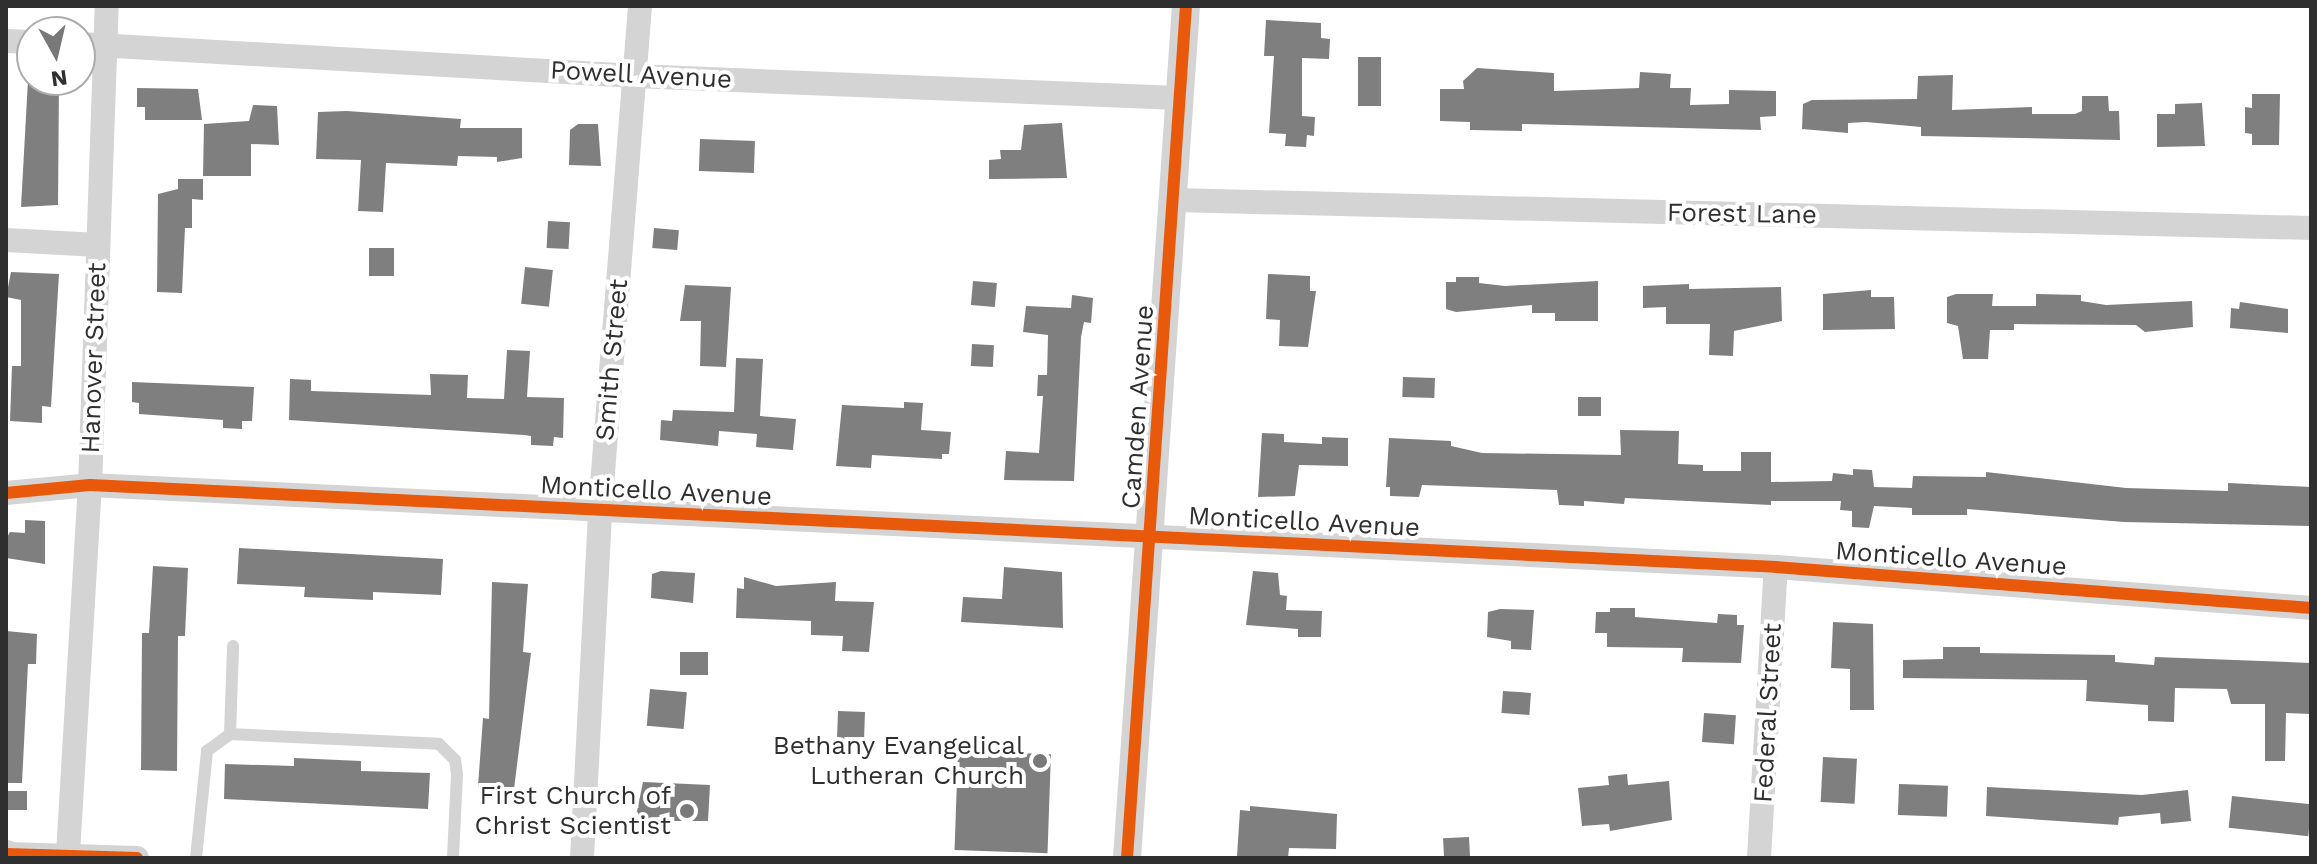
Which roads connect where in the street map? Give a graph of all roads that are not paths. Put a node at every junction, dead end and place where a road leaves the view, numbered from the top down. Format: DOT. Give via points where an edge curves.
graph roads {
  1 [pos="107,6"];
  2 [pos="640,6"];
  3 [pos="1186,6"];
  4 [pos="96,34"];
  5 [pos="96,44"];
  6 [pos="635,76"];
  7 [pos="94,96"];
  8 [pos="1179,98"];
  9 [pos="1174,200"];
  10 [pos="2311,228"];
  11 [pos="6,240"];
  12 [pos="98,245"];
  13 [pos="90,485"];
  14 [pos="6,493"];
  15 [pos="600,510"];
  16 [pos="1152,537"];
  17 [pos="1776,567"];
  18 [pos="2311,608"];
  19 [pos="233,646"];
  20 [pos="230,734"];
  21 [pos="68,854"];
  22 [pos="6,855"];
  23 [pos="137,858"];
  24 [pos="196,858"];
  25 [pos="453,858"];
  26 [pos="582,858"];
  27 [pos="1127,858"];
  28 [pos="1759,858"];
  1 -- 4 [label="street, Hanover Street"];
  2 -- 6 [label="street, Smith Street"];
  3 -- 8 [label="street, Camden Avenue"];
  5 -- 6 [label="street, Powell Avenue"];
  6 -- 8 [label="street, Powell Avenue"];
  6 -- 15 [label="street, Smith Street"];
  7 -- 12 [label="street, Hanover Street"];
  8 -- 9 [label="street, Camden Avenue"];
  9 -- 10 [label="street, Forest Lane"];
  9 -- 16 [label="street, Camden Avenue"];
  11 -- 12 [label="street"];
  12 -- 13 [label="street, Hanover Street"];
  13 -- 14 [label="street, Monticello Avenue"];
  13 -- 15 [label="street, Monticello Avenue"];
  13 -- 21 [label="street, Hanover Street"];
  15 -- 16 [label="street, Monticello Avenue"];
  15 -- 26 [label="street, Smith Street"];
  16 -- 17 [label="street, Monticello Avenue"];
  16 -- 27 [label="street, Camden Avenue" via="1130,754"];
  17 -- 18 [label="street, Monticello Avenue"];
  17 -- 28 [label="street, Federal Street"];
  19 -- 20 [label="lane"];
  20 -- 24 [label="lane" via="207,751"];
  20 -- 25 [label="lane" via="439,744 455,760 457,775"];
  21 -- 22 [label="street"];
  21 -- 23 [label="street"];
}
